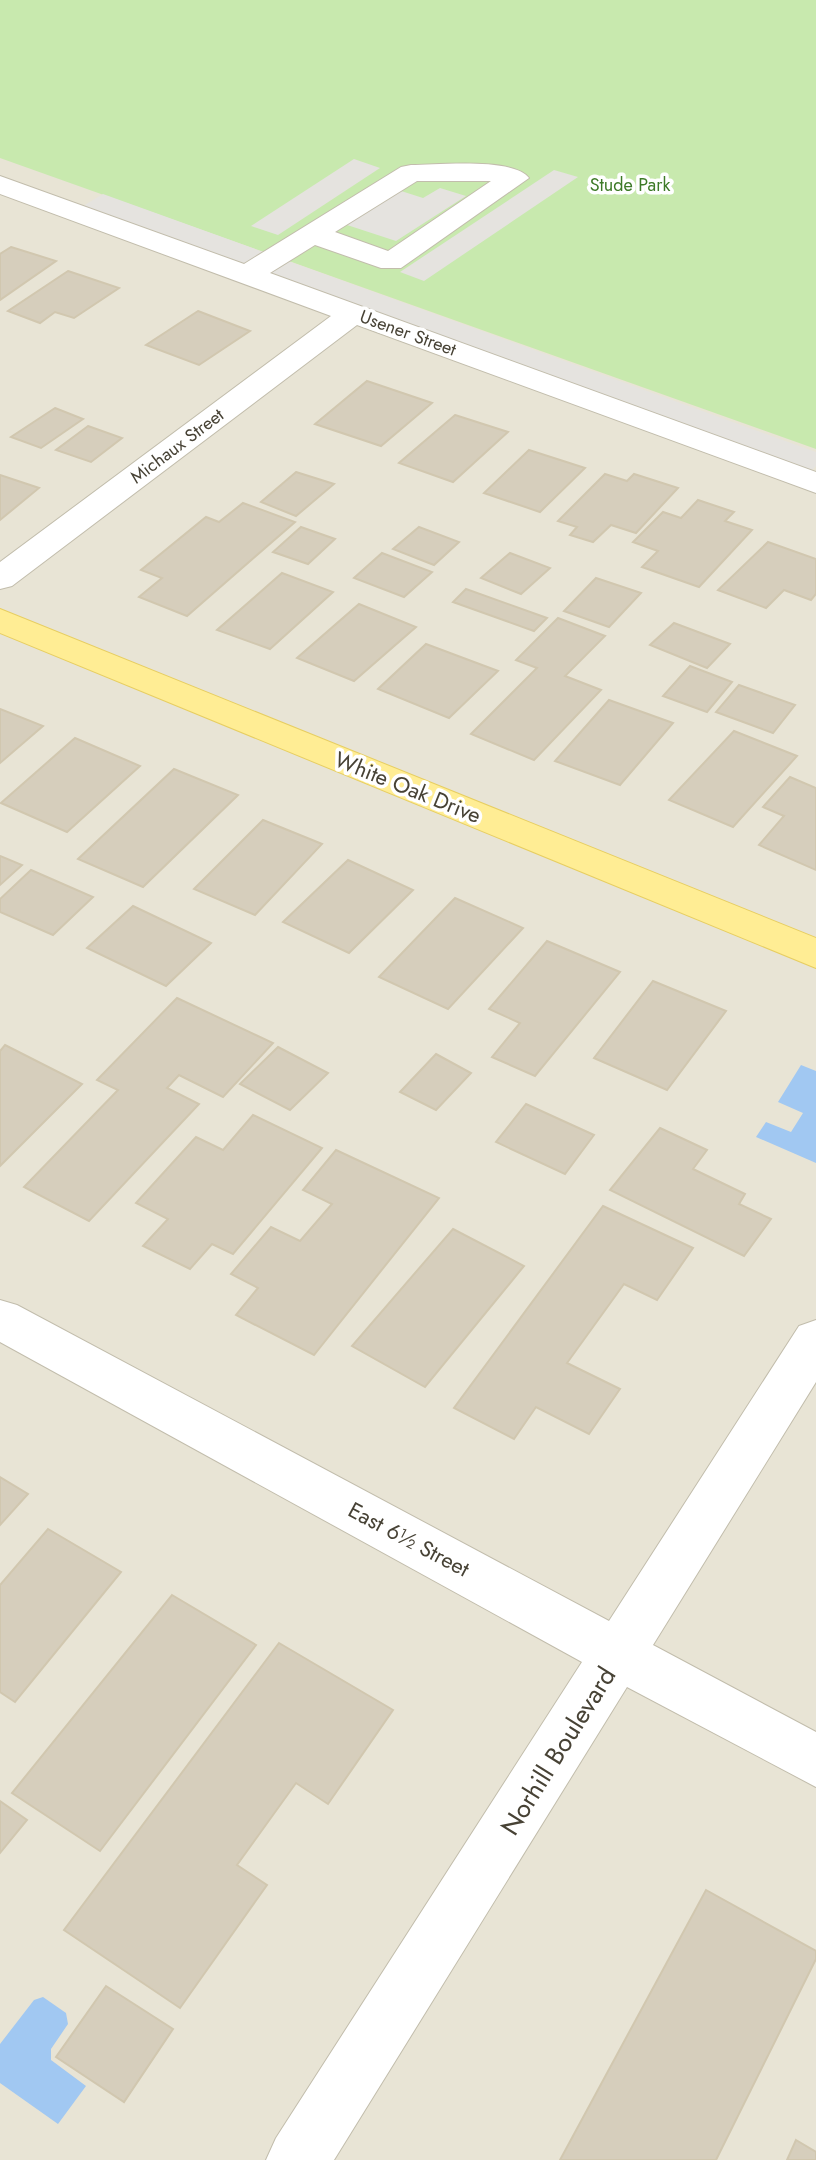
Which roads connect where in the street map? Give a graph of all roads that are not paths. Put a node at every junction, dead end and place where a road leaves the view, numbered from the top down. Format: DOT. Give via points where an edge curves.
graph roads {
  1 [pos="0,184"];
  2 [pos="313,234"];
  3 [pos="248,274"];
  4 [pos="354,313"];
  5 [pos="816,483"];
  6 [pos="0,579"];
  7 [pos="0,620"];
  8 [pos="816,954"];
  9 [pos="0,1319"];
  10 [pos="816,1340"];
  11 [pos="620,1653"];
  12 [pos="816,1761"];
  13 [pos="298,2160"];
  1 -- 3 [label="street, Usener Street"];
  2 -- 2 [label="street" via="391,262 515,178 498,173 411,173"];
  2 -- 3 [label="street"];
  3 -- 4 [label="street, Usener Street"];
  4 -- 5 [label="street, Usener Street"];
  4 -- 6 [label="street, Michaux Street"];
  7 -- 8 [label="main road, White Oak Drive"];
  9 -- 11 [label="street, East 6½ Street"];
  10 -- 11 [label="street, Norhill Boulevard"];
  11 -- 12 [label="street, East 6½ Street"];
  11 -- 13 [label="street, Norhill Boulevard"];
}
